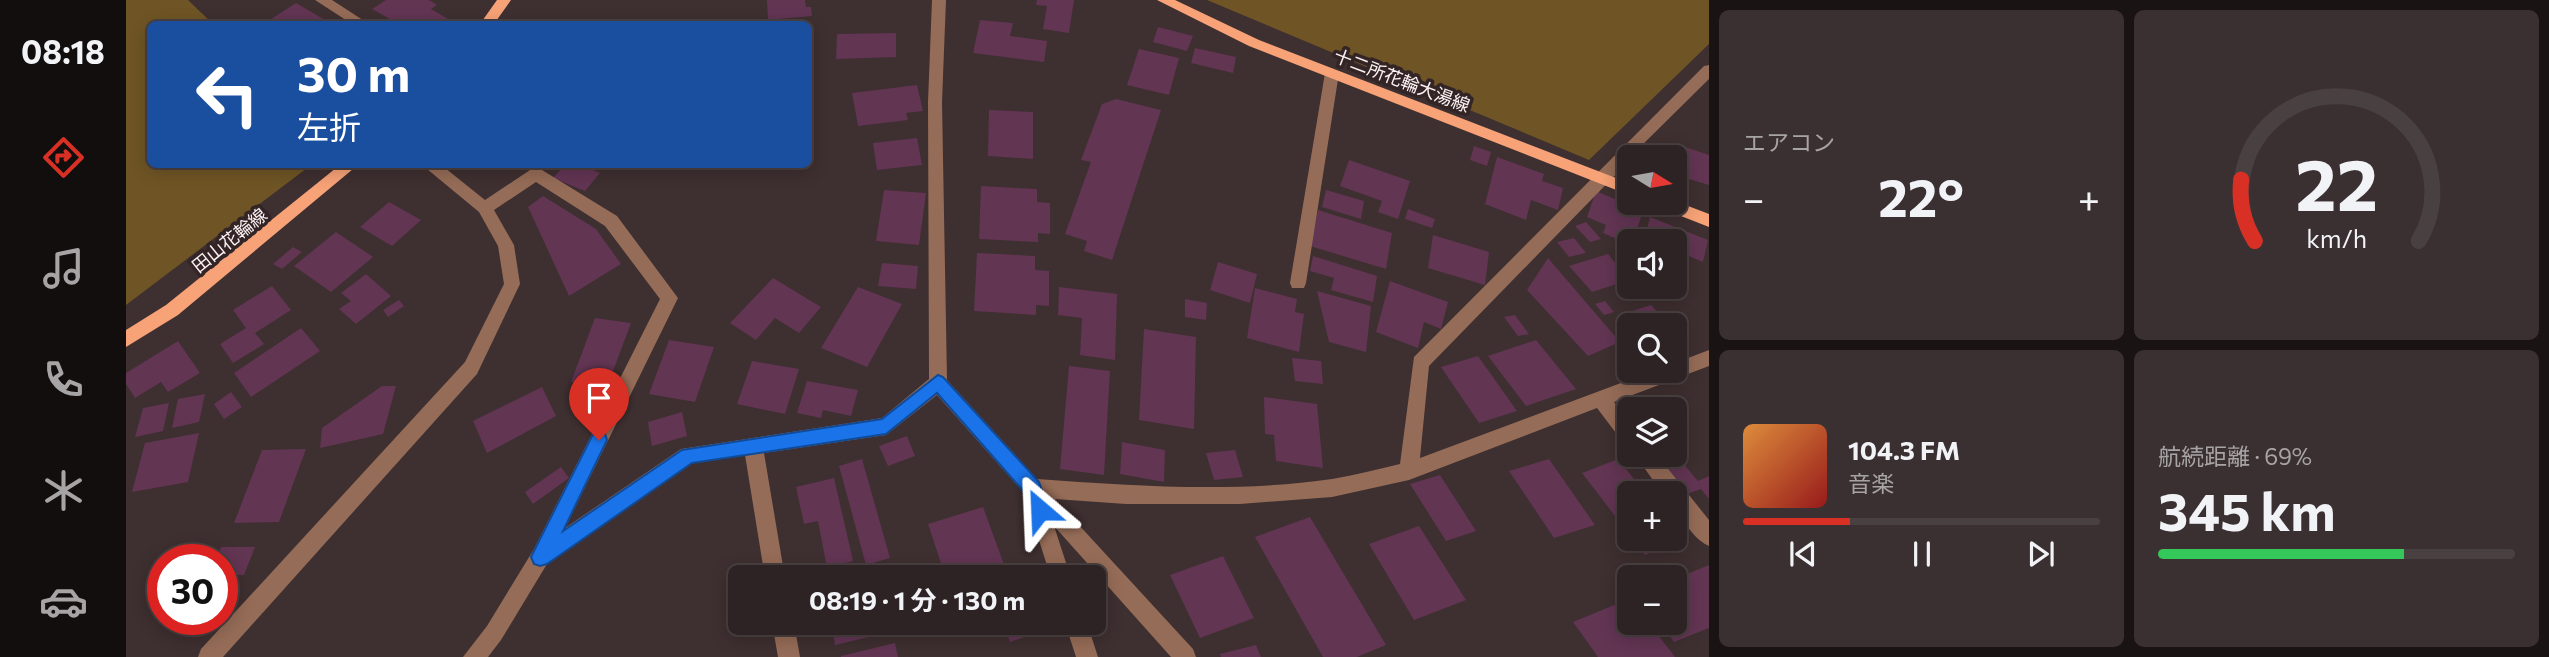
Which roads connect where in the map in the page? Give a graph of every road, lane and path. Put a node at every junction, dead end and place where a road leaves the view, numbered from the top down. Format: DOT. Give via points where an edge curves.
graph roads {
  1 [pos="322,0"];
  2 [pos="504,0"];
  3 [pos="939,0"];
  4 [pos="1164,0"];
  5 [pos="357,21"];
  6 [pos="489,21"];
  7 [pos="1709,70"];
  8 [pos="1332,73"];
  9 [pos="347,168"];
  10 [pos="433,168"];
  11 [pos="1604,179"];
  12 [pos="1617,184"];
  13 [pos="485,208"];
  14 [pos="1687,212"];
  15 [pos="1709,221"];
  16 [pos="1298,284"];
  17 [pos="126,340"];
  18 [pos="1709,358"];
  19 [pos="938,383"];
  20 [pos="1601,400"];
  21 [pos="1617,420"];
  22 [pos="752,446"];
  23 [pos="1654,467"];
  24 [pos="1409,471"];
  25 [pos="1032,488"];
  26 [pos="1709,536"];
  27 [pos="540,557"];
  28 [pos="773,565"];
  29 [pos="1058,565"];
  30 [pos="785,635"];
  31 [pos="1080,635"];
  32 [pos="209,657"];
  33 [pos="474,657"];
  34 [pos="789,657"];
  35 [pos="1087,657"];
  36 [pos="1185,657"];
  1 -- 5 [label="street"];
  2 -- 6 [label="main road"];
  3 -- 19 [label="street" via="935,102"];
  4 -- 8 [label="main road, 十二所花輪大湯線" via="1254,43"];
  7 -- 11 [label="street"];
  8 -- 11 [label="main road, 十二所花輪大湯線"];
  8 -- 16 [label="street"];
  9 -- 17 [label="main road, 田山花輪線" via="172,310"];
  10 -- 13 [label="street"];
  11 -- 12 [label="main road, 十二所花輪大湯線"];
  11 -- 24 [label="street" via="1420,363"];
  13 -- 27 [label="street" via="536,174 611,221 669,299"];
  13 -- 32 [label="street" via="506,245 512,284 471,368"];
  14 -- 15 [label="main road"];
  18 -- 20 [label="street"];
  19 -- 22 [label="street" via="886,426"];
  19 -- 25 [label="street"];
  20 -- 21 [label="street"];
  20 -- 24 [label="street"];
  22 -- 27 [label="street" via="688,456"];
  22 -- 28 [label="street"];
  23 -- 26 [label="street"];
  24 -- 25 [label="street" via="1332,488 1240,495 1126,495"];
  25 -- 29 [label="street"];
  25 -- 36 [label="street"];
  27 -- 33 [label="street"];
  30 -- 34 [label="street"];
  31 -- 35 [label="street"];
}
